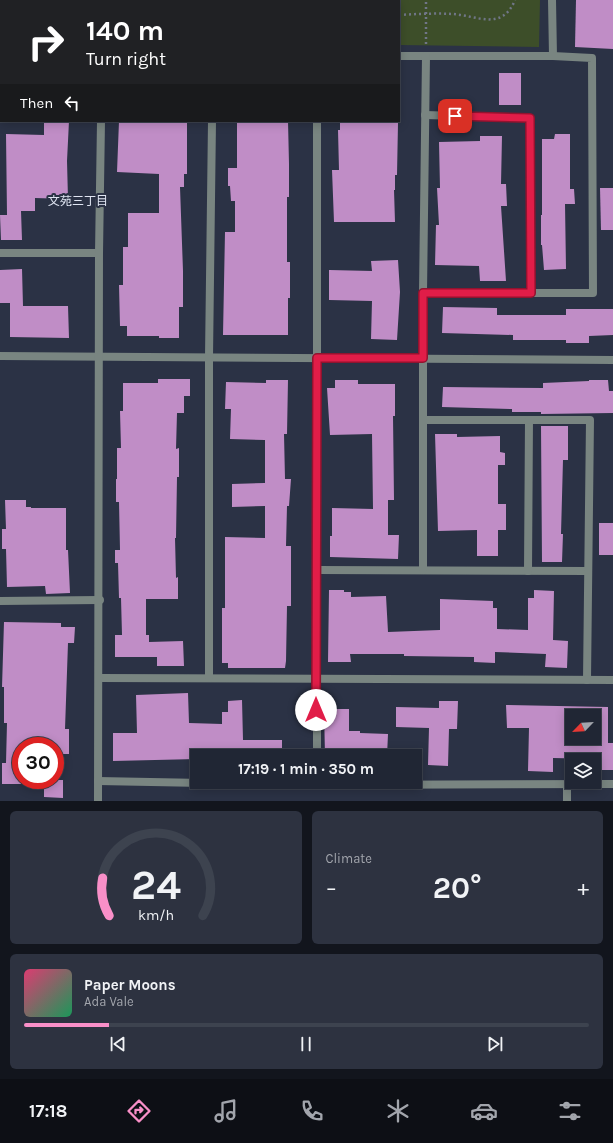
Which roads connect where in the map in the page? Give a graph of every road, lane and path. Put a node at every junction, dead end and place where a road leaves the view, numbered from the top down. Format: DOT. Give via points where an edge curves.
graph roads {
  1 [pos="426,0"];
  2 [pos="515,0"];
  3 [pos="552,0"];
  4 [pos="426,14"];
  5 [pos="400,15"];
  6 [pos="400,56"];
  7 [pos="426,56"];
  8 [pos="553,56"];
  9 [pos="425,115"];
  10 [pos="101,122"];
  11 [pos="212,122"];
  12 [pos="317,122"];
  13 [pos="99,253"];
  14 [pos="0,254"];
  15 [pos="423,293"];
  16 [pos="531,293"];
  17 [pos="0,356"];
  18 [pos="100,357"];
  19 [pos="209,357"];
  20 [pos="317,358"];
  21 [pos="423,358"];
  22 [pos="613,360"];
  23 [pos="423,420"];
  24 [pos="529,420"];
  25 [pos="317,570"];
  26 [pos="423,570"];
  27 [pos="528,571"];
  28 [pos="588,572"];
  29 [pos="100,600"];
  30 [pos="0,601"];
  31 [pos="99,678"];
  32 [pos="209,678"];
  33 [pos="316,679"];
  34 [pos="587,680"];
  35 [pos="613,680"];
  36 [pos="317,749"];
  37 [pos="98,781"];
  38 [pos="190,782"];
  39 [pos="422,784"];
  40 [pos="601,784"];
  41 [pos="613,784"];
  42 [pos="565,785"];
  43 [pos="567,789"];
  44 [pos="98,801"];
  45 [pos="567,801"];
  1 -- 4 [label="path"];
  2 -- 4 [label="path" via="504,16 488,20 456,14"];
  3 -- 8 [label="street"];
  4 -- 5 [label="path"];
  4 -- 7 [label="path"];
  6 -- 7 [label="street"];
  7 -- 8 [label="street"];
  7 -- 9 [label="street"];
  8 -- 16 [label="street" via="592,58 593,293"];
  9 -- 15 [label="street"];
  9 -- 16 [label="street" via="530,118"];
  10 -- 13 [label="street"];
  11 -- 19 [label="street"];
  12 -- 20 [label="street"];
  13 -- 14 [label="street"];
  13 -- 18 [label="street"];
  15 -- 16 [label="street"];
  15 -- 21 [label="street"];
  17 -- 18 [label="street"];
  18 -- 19 [label="street"];
  18 -- 29 [label="street"];
  19 -- 20 [label="street"];
  19 -- 32 [label="street"];
  20 -- 21 [label="street"];
  20 -- 25 [label="street"];
  21 -- 22 [label="street"];
  21 -- 23 [label="street"];
  23 -- 24 [label="street"];
  23 -- 26 [label="street"];
  24 -- 27 [label="street"];
  24 -- 28 [label="street" via="590,420"];
  25 -- 26 [label="street"];
  25 -- 33 [label="street"];
  26 -- 27 [label="street"];
  27 -- 28 [label="street"];
  28 -- 34 [label="street"];
  29 -- 30 [label="street"];
  29 -- 31 [label="street"];
  31 -- 32 [label="street"];
  31 -- 37 [label="street"];
  32 -- 33 [label="street"];
  33 -- 34 [label="street"];
  33 -- 36 [label="street"];
  34 -- 35 [label="street"];
  37 -- 38 [label="street"];
  37 -- 44 [label="street"];
  39 -- 42 [label="street"];
  40 -- 41 [label="street"];
  43 -- 45 [label="street"];
}
